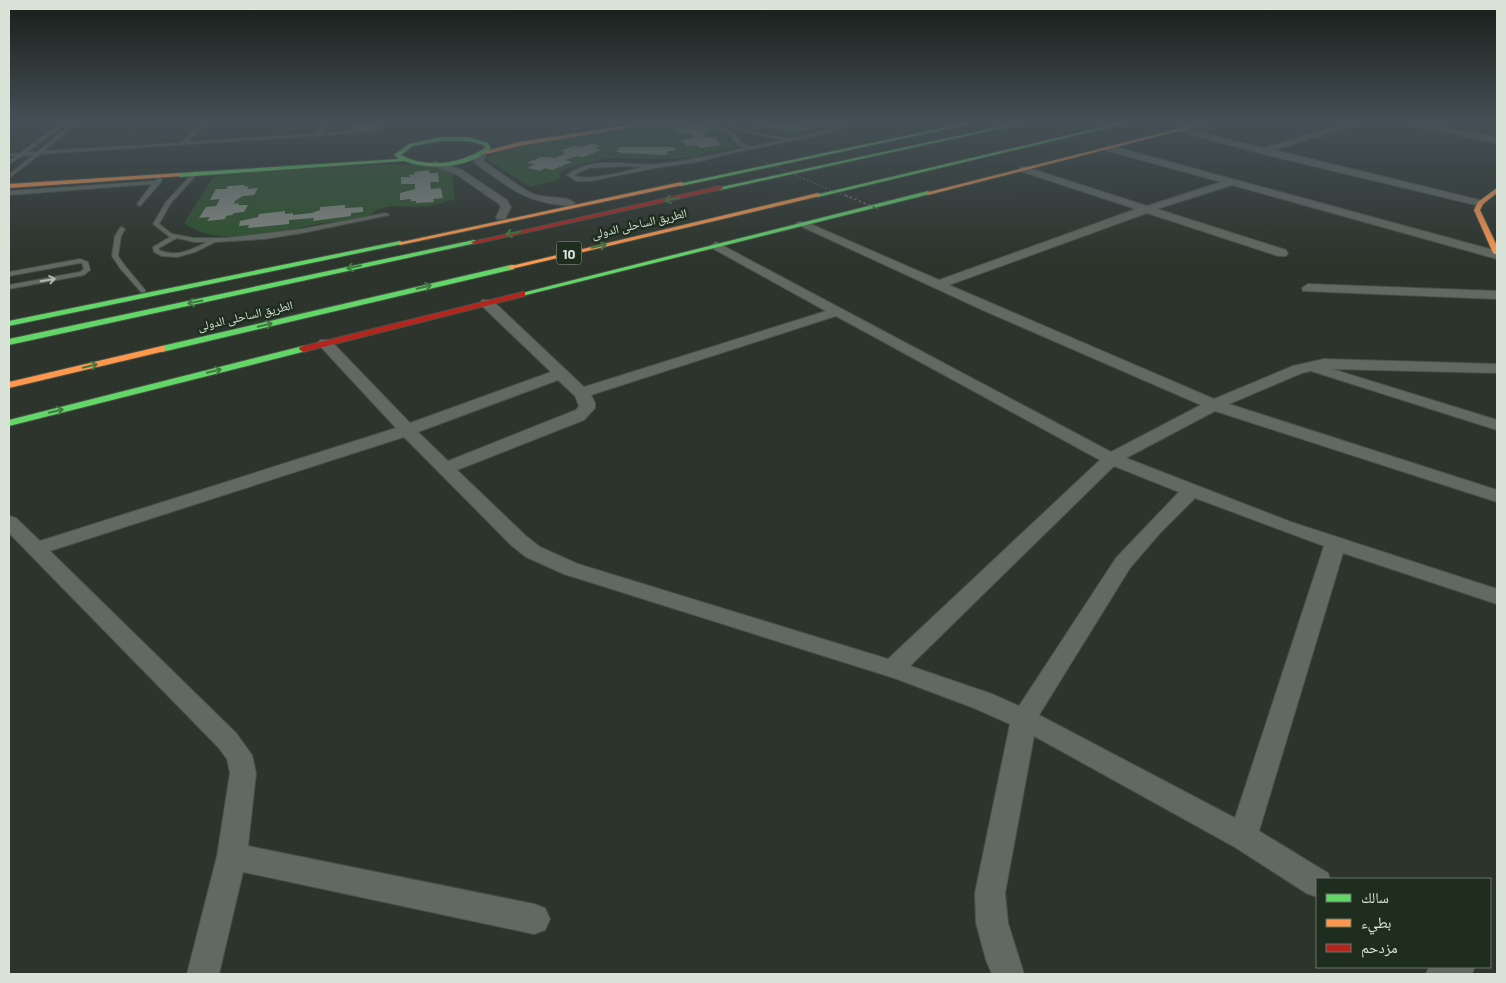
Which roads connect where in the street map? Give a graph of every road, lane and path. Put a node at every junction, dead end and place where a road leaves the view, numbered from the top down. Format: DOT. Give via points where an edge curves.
graph roads {
  1 [pos="22,168"];
  2 [pos="176,168"];
  3 [pos="251,168"];
  4 [pos="451,168"];
  5 [pos="488,168"];
  6 [pos="590,168"];
  7 [pos="646,168"];
  8 [pos="740,168"];
  9 [pos="758,168"];
  10 [pos="779,168"];
  11 [pos="815,168"];
  12 [pos="934,168"];
  13 [pos="1003,168"];
  14 [pos="1028,168"];
  15 [pos="1180,168"];
  16 [pos="1328,168"];
  17 [pos="1023,169"];
  18 [pos="491,170"];
  19 [pos="195,173"];
  20 [pos="464,175"];
  21 [pos="9,179"];
  22 [pos="160,179"];
  23 [pos="1232,182"];
  24 [pos="9,186"];
  25 [pos="1497,190"];
  26 [pos="9,193"];
  27 [pos="570,203"];
  28 [pos="140,204"];
  29 [pos="1480,204"];
  30 [pos="878,208"];
  31 [pos="1147,208"];
  32 [pos="386,216"];
  33 [pos="500,217"];
  34 [pos="802,224"];
  35 [pos="122,229"];
  36 [pos="175,237"];
  37 [pos="213,241"];
  38 [pos="716,246"];
  39 [pos="1496,249"];
  40 [pos="1282,254"];
  41 [pos="9,274"];
  42 [pos="938,285"];
  43 [pos="9,287"];
  44 [pos="1308,288"];
  45 [pos="144,291"];
  46 [pos="1497,295"];
  47 [pos="487,303"];
  48 [pos="836,312"];
  49 [pos="9,318"];
  50 [pos="9,324"];
  51 [pos="9,342"];
  52 [pos="325,344"];
  53 [pos="1308,366"];
  54 [pos="1497,368"];
  55 [pos="560,374"];
  56 [pos="9,385"];
  57 [pos="581,392"];
  58 [pos="1214,405"];
  59 [pos="9,412"];
  60 [pos="9,423"];
  61 [pos="1497,425"];
  62 [pos="407,430"];
  63 [pos="1111,459"];
  64 [pos="446,468"];
  65 [pos="1191,491"];
  66 [pos="1497,496"];
  67 [pos="9,523"];
  68 [pos="1334,544"];
  69 [pos="36,549"];
  70 [pos="1497,597"];
  71 [pos="892,669"];
  72 [pos="1024,719"];
  73 [pos="1243,838"];
  74 [pos="232,856"];
  75 [pos="1316,882"];
  76 [pos="534,919"];
  77 [pos="203,974"];
  78 [pos="1008,974"];
  1 -- 21 [label="lane"];
  2 -- 21 [label="main road"];
  3 -- 19 [label="main road"];
  4 -- 20 [label="street"];
  5 -- 18 [label="street"];
  6 -- 7 [label="lane" via="570,175 590,179"];
  8 -- 27 [label="main road"];
  9 -- 50 [label="main road"];
  10 -- 30 [label="path, bridge"];
  11 -- 51 [label="main road, الطريق الساحلى الدولى / 10, one-way"];
  56 -- 12 [label="main road, الطريق الساحلى الدولى / 10, one-way"];
  13 -- 59 [label="main road"];
  14 -- 17 [label="main road"];
  15 -- 23 [label="street"];
  16 -- 29 [label="street"];
  17 -- 31 [label="street"];
  17 -- 34 [label="main road"];
  18 -- 20 [label="street"];
  18 -- 27 [label="street" via="530,196"];
  19 -- 22 [label="main road"];
  19 -- 36 [label="lane" via="170,200 156,224 163,232"];
  20 -- 33 [label="street" via="502,202 506,207"];
  22 -- 24 [label="main road"];
  22 -- 26 [label="lane"];
  22 -- 28 [label="lane"];
  23 -- 31 [label="street"];
  23 -- 39 [label="street"];
  25 -- 29 [label="main road"];
  27 -- 33 [label="main road"];
  29 -- 39 [label="main road" via="1478,214"];
  31 -- 40 [label="street"];
  31 -- 42 [label="street"];
  32 -- 37 [label="lane" via="259,238"];
  33 -- 45 [label="main road"];
  34 -- 38 [label="main road"];
  34 -- 42 [label="street"];
  35 -- 45 [label="lane" via="115,256"];
  36 -- 37 [label="lane"];
  36 -- 37 [label="lane" via="156,247 156,251 160,254 186,253"];
  38 -- 47 [label="main road"];
  38 -- 48 [label="street"];
  43 -- 41 [label="lane, one-way" via="82,274 87,270 86,262 80,262"];
  42 -- 58 [label="street"];
  44 -- 46 [label="street"];
  45 -- 49 [label="main road"];
  47 -- 52 [label="main road"];
  47 -- 55 [label="street"];
  48 -- 57 [label="street"];
  48 -- 63 [label="street"];
  60 -- 52 [label="main road, one-way"];
  52 -- 62 [label="street"];
  53 -- 54 [label="street"];
  53 -- 58 [label="street"];
  53 -- 61 [label="street"];
  55 -- 57 [label="street"];
  55 -- 62 [label="street"];
  57 -- 64 [label="street" via="588,405 578,416"];
  58 -- 63 [label="street"];
  58 -- 66 [label="street"];
  62 -- 64 [label="street"];
  62 -- 69 [label="street"];
  63 -- 65 [label="street"];
  63 -- 71 [label="street"];
  64 -- 71 [label="street" via="519,541 551,561"];
  65 -- 68 [label="street"];
  65 -- 72 [label="street" via="1123,563"];
  67 -- 69 [label="street"];
  68 -- 70 [label="street"];
  68 -- 73 [label="street"];
  69 -- 74 [label="street" via="239,755 243,773"];
  71 -- 72 [label="street"];
  72 -- 73 [label="street"];
  72 -- 78 [label="street" via="990,893 992,924"];
  73 -- 75 [label="street"];
  74 -- 76 [label="street"];
  74 -- 77 [label="street"];
}
